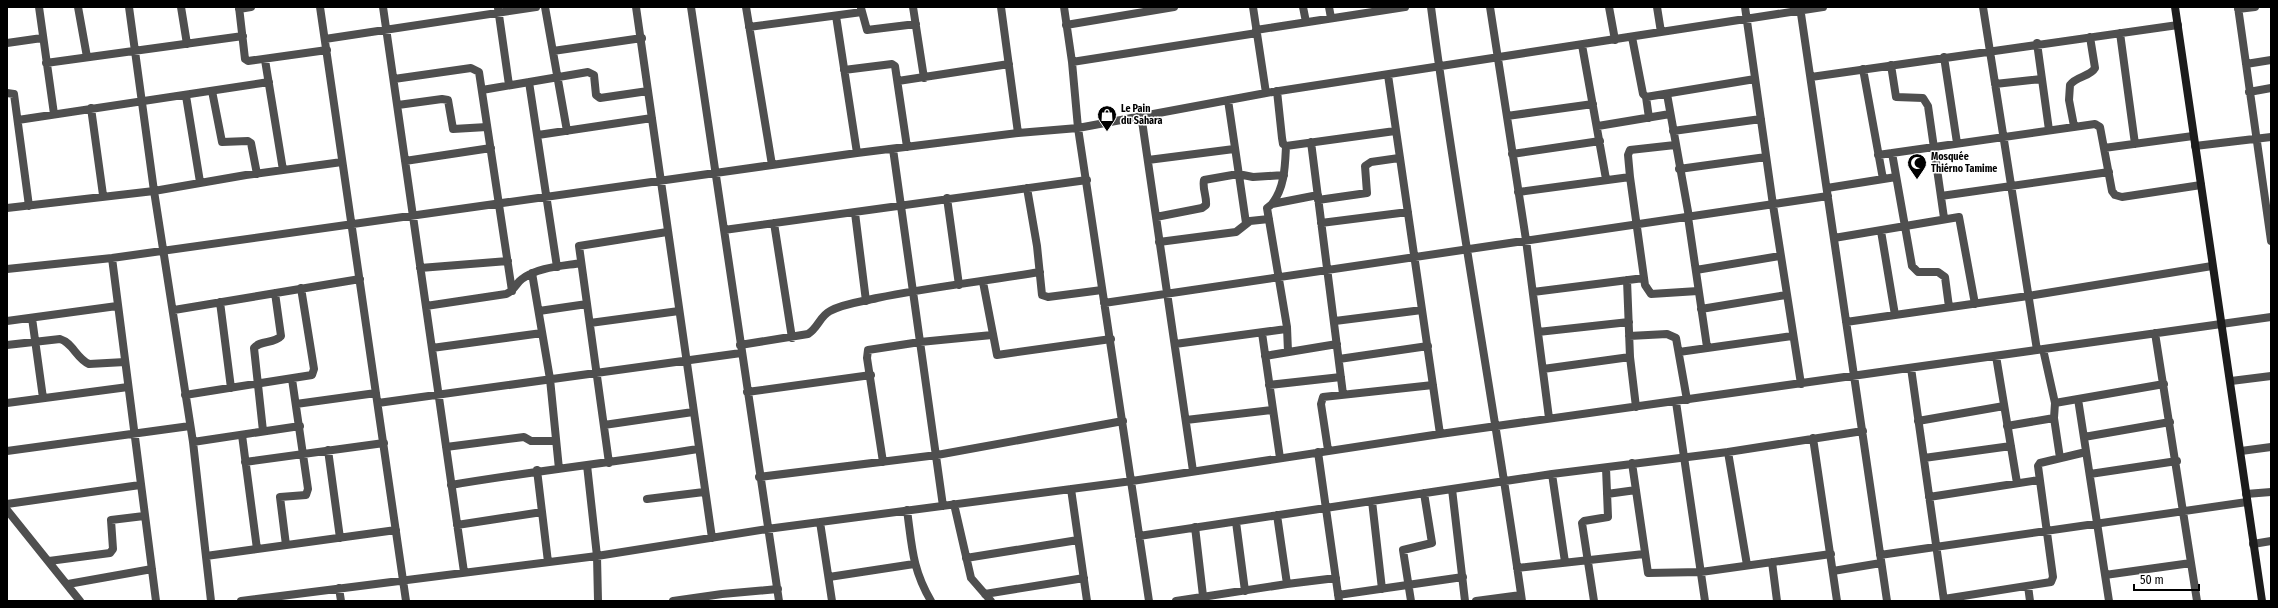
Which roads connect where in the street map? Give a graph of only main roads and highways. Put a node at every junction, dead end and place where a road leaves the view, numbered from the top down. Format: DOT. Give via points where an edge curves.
graph roads {
  1 [pos="2175,7"];
  2 [pos="2262,601"];
  1 -- 2 [label="main road"];
}
